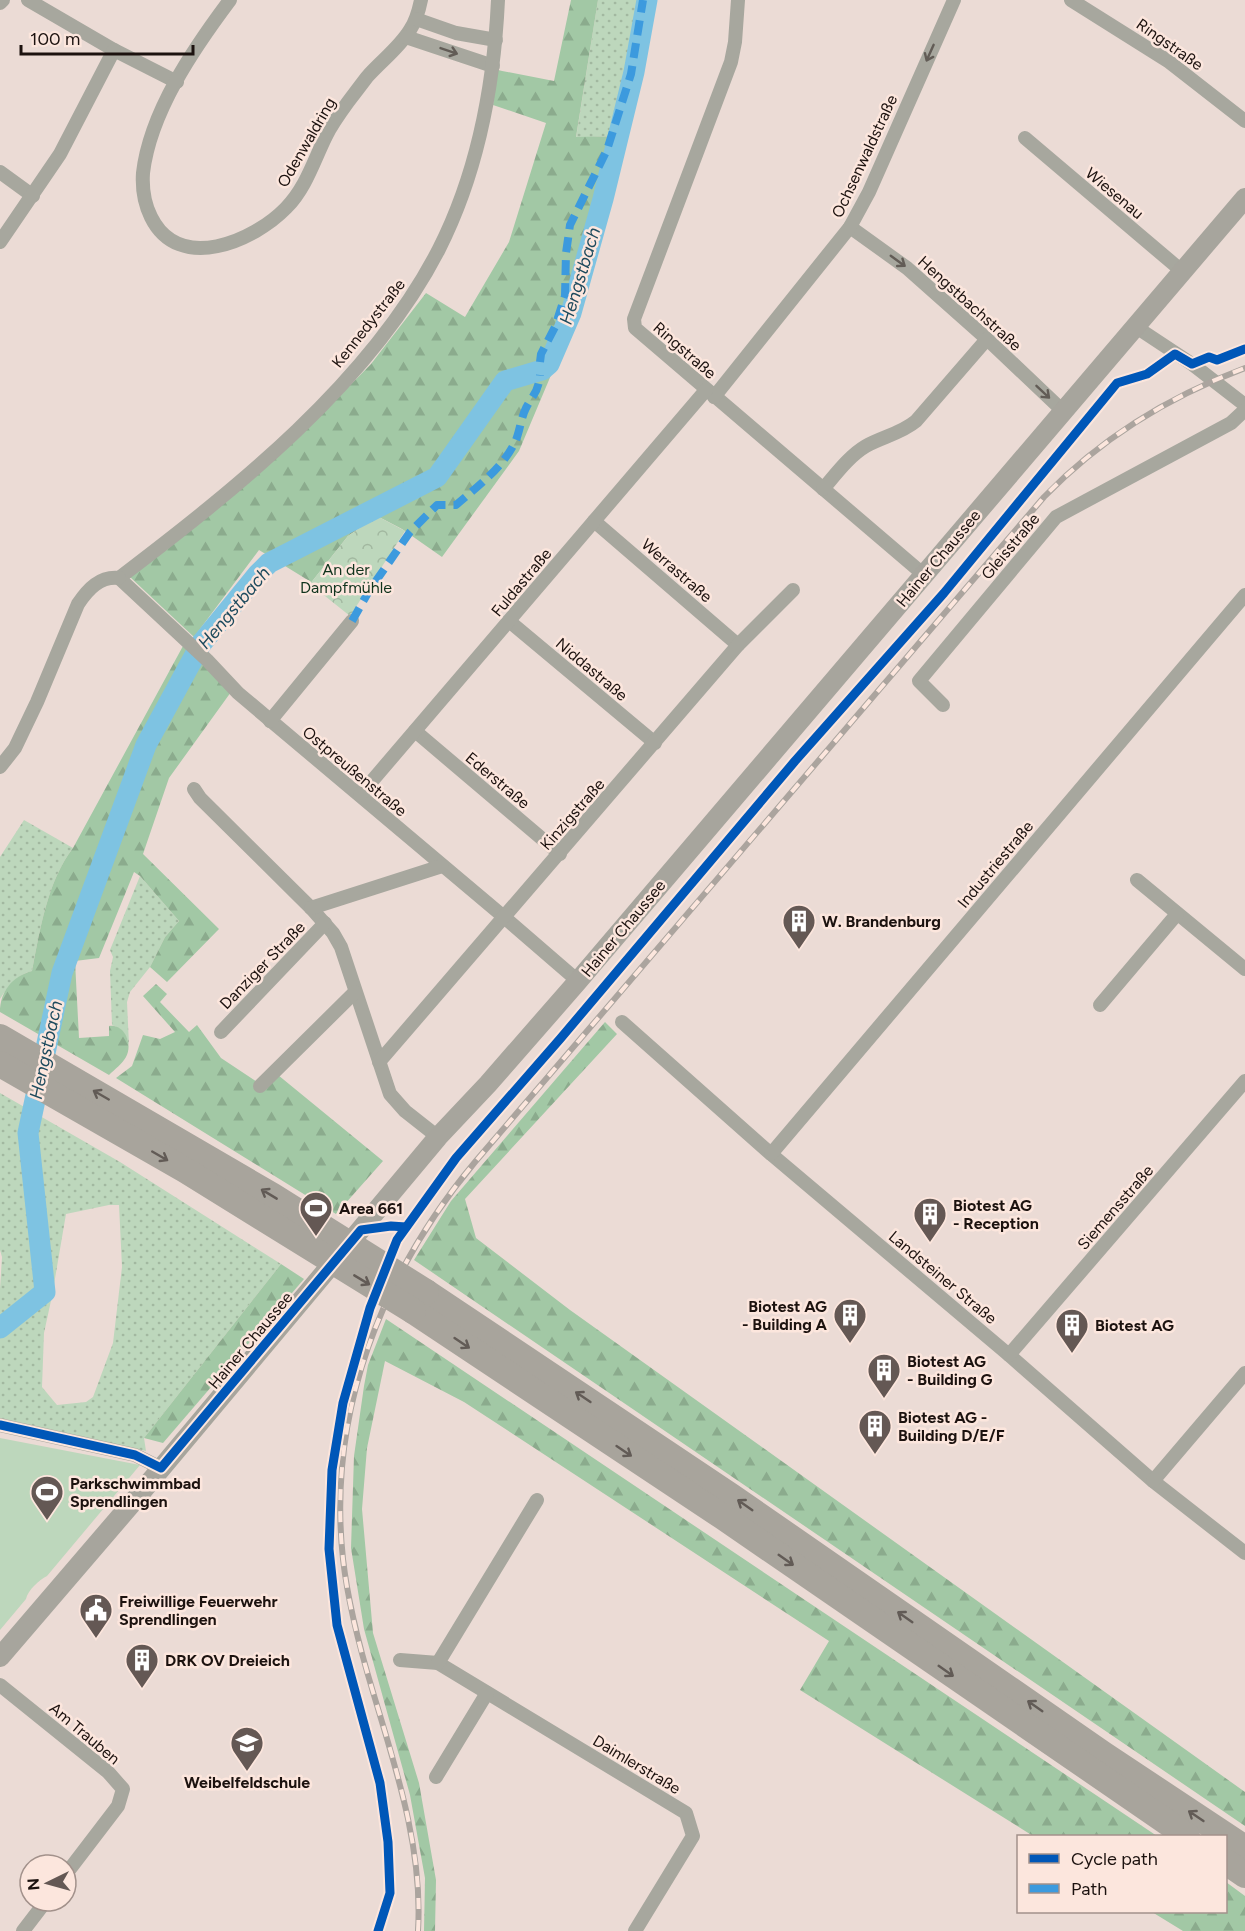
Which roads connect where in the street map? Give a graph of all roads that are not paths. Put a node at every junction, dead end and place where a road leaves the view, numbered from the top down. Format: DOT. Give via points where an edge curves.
graph roads {
  1 [pos="28,0"];
  2 [pos="230,0"];
  3 [pos="421,0"];
  4 [pos="498,0"];
  5 [pos="738,0"];
  6 [pos="954,0"];
  7 [pos="1071,0"];
  8 [pos="416,19"];
  9 [pos="406,37"];
  10 [pos="496,40"];
  11 [pos="114,50"];
  12 [pos="493,66"];
  13 [pos="177,82"];
  14 [pos="1245,121"];
  15 [pos="1025,138"];
  16 [pos="0,172"];
  17 [pos="33,196"];
  18 [pos="1245,198"];
  19 [pos="850,227"];
  20 [pos="0,242"];
  21 [pos="1183,272"];
  22 [pos="1136,327"];
  23 [pos="987,339"];
  24 [pos="710,393"];
  25 [pos="1245,405"];
  26 [pos="1245,410"];
  27 [pos="1063,411"];
  28 [pos="823,489"];
  29 [pos="594,521"];
  30 [pos="923,574"];
  31 [pos="119,578"];
  32 [pos="793,590"];
  33 [pos="1245,596"];
  34 [pos="352,621"];
  35 [pos="509,621"];
  36 [pos="738,645"];
  37 [pos="943,705"];
  38 [pos="270,721"];
  39 [pos="415,731"];
  40 [pos="655,743"];
  41 [pos="0,767"];
  42 [pos="194,789"];
  43 [pos="360,795"];
  44 [pos="560,854"];
  45 [pos="442,866"];
  46 [pos="1137,880"];
  47 [pos="311,908"];
  48 [pos="1177,914"];
  49 [pos="504,917"];
  50 [pos="325,923"];
  51 [pos="1245,969"];
  52 [pos="578,981"];
  53 [pos="355,992"];
  54 [pos="1100,1005"];
  55 [pos="622,1022"];
  56 [pos="220,1032"];
  57 [pos="0,1037"];
  58 [pos="379,1062"];
  59 [pos="0,1064"];
  60 [pos="1245,1081"];
  61 [pos="260,1086"];
  62 [pos="438,1137"];
  63 [pos="771,1154"];
  64 [pos="419,1301"];
  65 [pos="1009,1355"];
  66 [pos="1245,1373"];
  67 [pos="0,1425"];
  68 [pos="161,1468"];
  69 [pos="1153,1481"];
  70 [pos="537,1500"];
  71 [pos="1245,1553"];
  72 [pos="0,1657"];
  73 [pos="400,1660"];
  74 [pos="438,1664"];
  75 [pos="0,1685"];
  76 [pos="487,1693"];
  77 [pos="436,1777"];
  78 [pos="1187,1835"];
  79 [pos="1225,1835"];
  80 [pos="1227,1836"];
  81 [pos="1245,1848"];
  82 [pos="78,1858"];
  83 [pos="1227,1863"];
  84 [pos="1245,1875"];
  85 [pos="36,1913"];
  86 [pos="23,1931"];
  87 [pos="635,1931"];
  1 -- 11 [label="street"];
  2 -- 13 [label="street, Odenwaldring"];
  3 -- 8 [label="street, Odenwaldring"];
  4 -- 10 [label="street, Kennedystraße"];
  5 -- 24 [label="street, Ringstraße" via="731,62 633,324"];
  6 -- 19 [label="street, Ochsenwaldstraße, one-way"];
  7 -- 14 [label="street, Ringstraße" via="1168,61"];
  8 -- 9 [label="street, Odenwaldring"];
  8 -- 10 [label="street" via="456,33"];
  9 -- 12 [label="street, one-way"];
  9 -- 13 [label="street, Odenwaldring" via="367,77 342,111 288,206 259,230 226,244 186,246 172,240 157,227 147,209 142,186 147,151"];
  10 -- 12 [label="street, Kennedystraße"];
  11 -- 13 [label="street"];
  11 -- 17 [label="street" via="60,154"];
  12 -- 31 [label="street, Kennedystraße" via="479,138 451,222 428,269 389,327 355,370 295,433"];
  15 -- 21 [label="street, Wiesenau"];
  16 -- 17 [label="street"];
  17 -- 20 [label="street"];
  18 -- 21 [label="street, Hainer Chaussee"];
  19 -- 23 [label="street, Hengstbachstraße, one-way" via="907,268"];
  19 -- 24 [label="street, Ochsenwaldstraße"];
  21 -- 22 [label="street, Hainer Chaussee"];
  22 -- 25 [label="street"];
  22 -- 27 [label="street, Hainer Chaussee"];
  23 -- 27 [label="street, Hengstbachstraße, one-way"];
  23 -- 28 [label="street" via="916,421 863,448"];
  24 -- 28 [label="street, Ringstraße"];
  24 -- 29 [label="street, Fuldastraße"];
  26 -- 37 [label="street, Gleisstraße" via="1230,423 1056,517 919,681"];
  27 -- 30 [label="street, Hainer Chaussee"];
  28 -- 30 [label="street, Ringstraße"];
  29 -- 35 [label="street, Fuldastraße"];
  29 -- 36 [label="street, Werrastraße"];
  30 -- 52 [label="street, Hainer Chaussee"];
  31 -- 38 [label="street, Ostpreußenstraße"];
  31 -- 41 [label="street, Kennedystraße" via="103,579 78,604 15,748"];
  32 -- 36 [label="street, Kinzigstraße"];
  33 -- 63 [label="street, Industriestraße"];
  34 -- 38 [label="street"];
  35 -- 39 [label="street, Fuldastraße"];
  35 -- 40 [label="street, Niddastraße"];
  36 -- 40 [label="street, Kinzigstraße"];
  38 -- 43 [label="street, Ostpreußenstraße"];
  39 -- 43 [label="street, Fuldastraße"];
  39 -- 44 [label="street, Ederstraße"];
  40 -- 44 [label="street, Kinzigstraße"];
  42 -- 47 [label="street"];
  43 -- 45 [label="street, Ostpreußenstraße"];
  44 -- 49 [label="street, Kinzigstraße"];
  45 -- 47 [label="street"];
  45 -- 49 [label="street, Ostpreußenstraße"];
  46 -- 48 [label="street"];
  47 -- 50 [label="street"];
  48 -- 51 [label="street"];
  48 -- 54 [label="street"];
  49 -- 52 [label="street, Ostpreußenstraße"];
  49 -- 58 [label="street, Kinzigstraße"];
  50 -- 53 [label="street, Danziger Straße" via="337,938"];
  50 -- 56 [label="street, Danziger Straße"];
  52 -- 62 [label="street, Hainer Chaussee"];
  53 -- 58 [label="street, Danziger Straße"];
  53 -- 61 [label="street"];
  55 -- 63 [label="street, Landsteiner Straße"];
  64 -- 57 [label="highway, one-way, bridge" via="273,1196"];
  58 -- 62 [label="street, Danziger Straße" via="397,1103"];
  59 -- 64 [label="highway, one-way, bridge"];
  60 -- 65 [label="street, Siemensstraße"];
  62 -- 68 [label="street, Hainer Chaussee"];
  63 -- 65 [label="street, Landsteiner Straße"];
  64 -- 78 [label="highway, one-way" via="723,1517"];
  79 -- 64 [label="highway, one-way" via="731,1496"];
  65 -- 69 [label="street, Landsteiner Straße"];
  66 -- 69 [label="street"];
  67 -- 68 [label="street" via="135,1455"];
  68 -- 72 [label="street, Hainer Chaussee"];
  69 -- 71 [label="street, Landsteiner Straße"];
  70 -- 74 [label="street"];
  73 -- 74 [label="street, Daimlerstraße"];
  74 -- 76 [label="street, Daimlerstraße"];
  75 -- 82 [label="street, Am Trauben" via="108,1772 123,1789 118,1806"];
  76 -- 77 [label="street"];
  76 -- 87 [label="street, Daimlerstraße" via="686,1813 693,1836"];
  81 -- 80 [label="highway, one-way"];
  83 -- 84 [label="highway"];
  85 -- 86 [label="street"];
}
